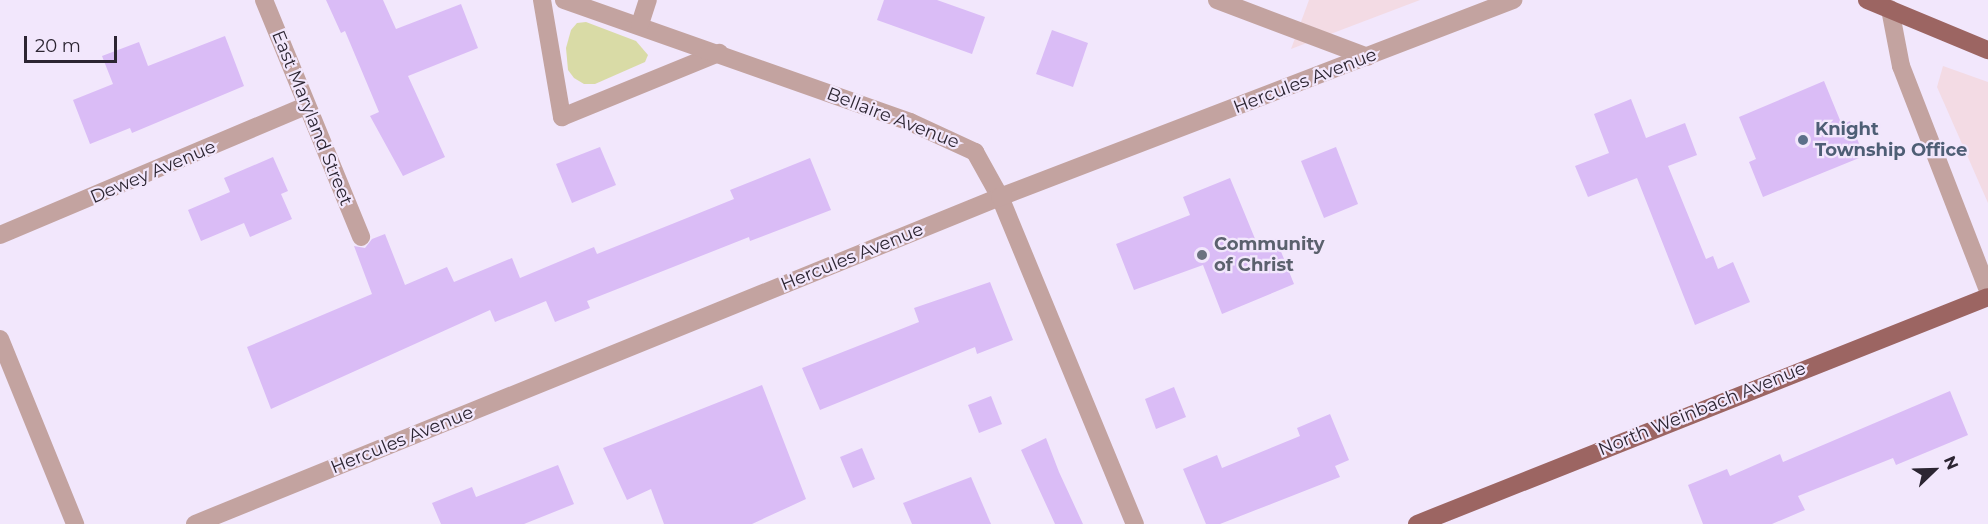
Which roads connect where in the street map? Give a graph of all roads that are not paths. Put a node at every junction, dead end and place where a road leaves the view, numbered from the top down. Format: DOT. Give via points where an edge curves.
graph roads {
  1 [pos="264,0"];
  2 [pos="542,0"];
  3 [pos="564,0"];
  4 [pos="648,0"];
  5 [pos="1217,0"];
  6 [pos="1513,0"];
  7 [pos="1867,0"];
  8 [pos="1890,9"];
  9 [pos="640,24"];
  10 [pos="1988,50"];
  11 [pos="719,53"];
  12 [pos="1368,57"];
  13 [pos="305,106"];
  14 [pos="1000,197"];
  15 [pos="0,235"];
  16 [pos="361,237"];
  17 [pos="1988,290"];
  18 [pos="1988,297"];
  19 [pos="0,339"];
  20 [pos="75,524"];
  21 [pos="195,524"];
  22 [pos="1135,524"];
  23 [pos="1417,524"];
  1 -- 13 [label="street, East Maryland Street"];
  2 -- 11 [label="street" via="562,117"];
  3 -- 9 [label="street, Bellaire Avenue"];
  4 -- 9 [label="street"];
  5 -- 12 [label="street"];
  6 -- 12 [label="street, Hercules Avenue"];
  7 -- 8 [label="main road"];
  8 -- 10 [label="main road"];
  8 -- 17 [label="street" via="1901,66"];
  9 -- 11 [label="street, Bellaire Avenue"];
  11 -- 14 [label="street, Bellaire Avenue" via="964,146 984,163"];
  12 -- 14 [label="street, Hercules Avenue"];
  13 -- 15 [label="street, Dewey Avenue"];
  13 -- 16 [label="street, East Maryland Street"];
  14 -- 21 [label="street, Hercules Avenue"];
  14 -- 22 [label="street, Bellaire Avenue"];
  18 -- 23 [label="main road, North Weinbach Avenue"];
  19 -- 20 [label="street"];
}
